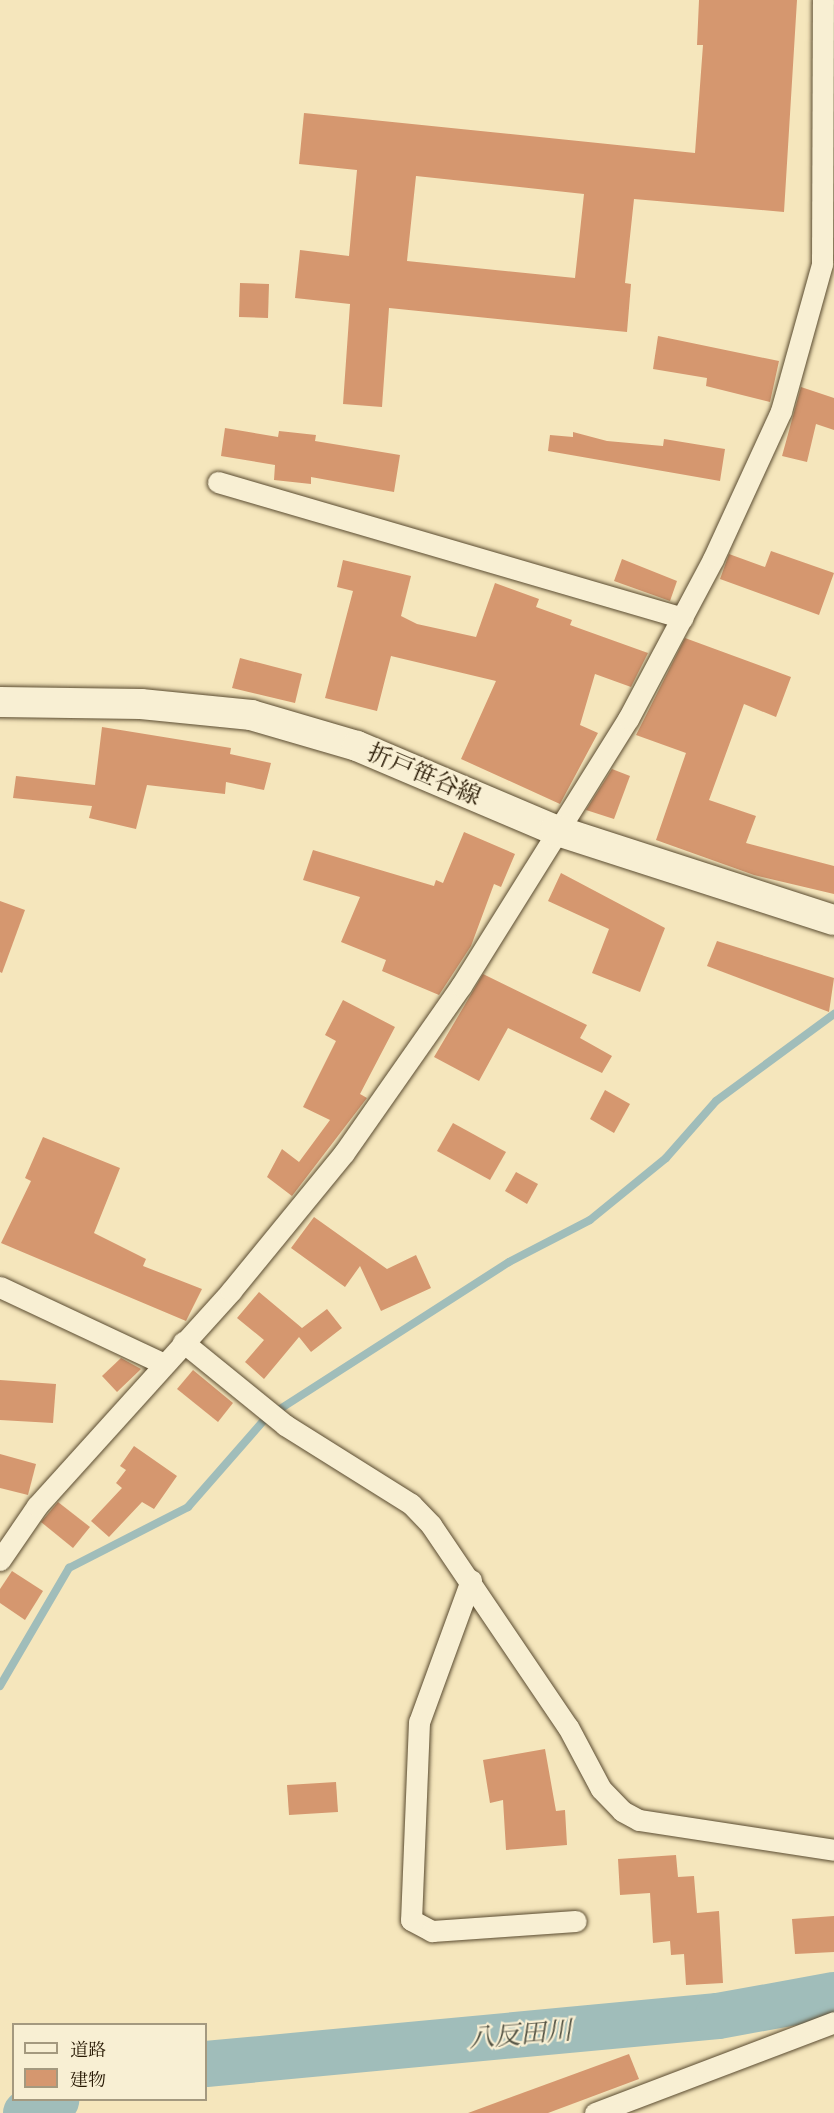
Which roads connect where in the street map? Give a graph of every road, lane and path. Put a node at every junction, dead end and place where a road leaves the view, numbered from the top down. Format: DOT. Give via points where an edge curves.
graph roads {
  1 [pos="823,0"];
  2 [pos="830,162"];
  3 [pos="218,482"];
  4 [pos="682,618"];
  5 [pos="0,702"];
  6 [pos="555,830"];
  7 [pos="834,920"];
  8 [pos="0,1287"];
  9 [pos="183,1342"];
  10 [pos="162,1363"];
  11 [pos="0,1560"];
  12 [pos="471,1580"];
  13 [pos="834,1850"];
  14 [pos="576,1921"];
  15 [pos="834,2022"];
  16 [pos="595,2113"];
  1 -- 2 [label="street"];
  2 -- 4 [label="street" via="822,264 781,411 754,477"];
  3 -- 4 [label="street"];
  4 -- 6 [label="street" via="628,719"];
  5 -- 6 [label="main road, 折戸笹谷線" via="141,704 251,715 357,746"];
  6 -- 7 [label="main road, 折戸笹谷線"];
  6 -- 9 [label="street" via="461,986 344,1154"];
  8 -- 10 [label="street"];
  9 -- 10 [label="street"];
  9 -- 12 [label="street" via="285,1425 411,1504"];
  10 -- 11 [label="street" via="37,1506"];
  12 -- 13 [label="street" via="568,1726 601,1789 622,1811 639,1820"];
  12 -- 14 [label="street" via="419,1722 411,1920 432,1931"];
  15 -- 16 [label="street"];
}
